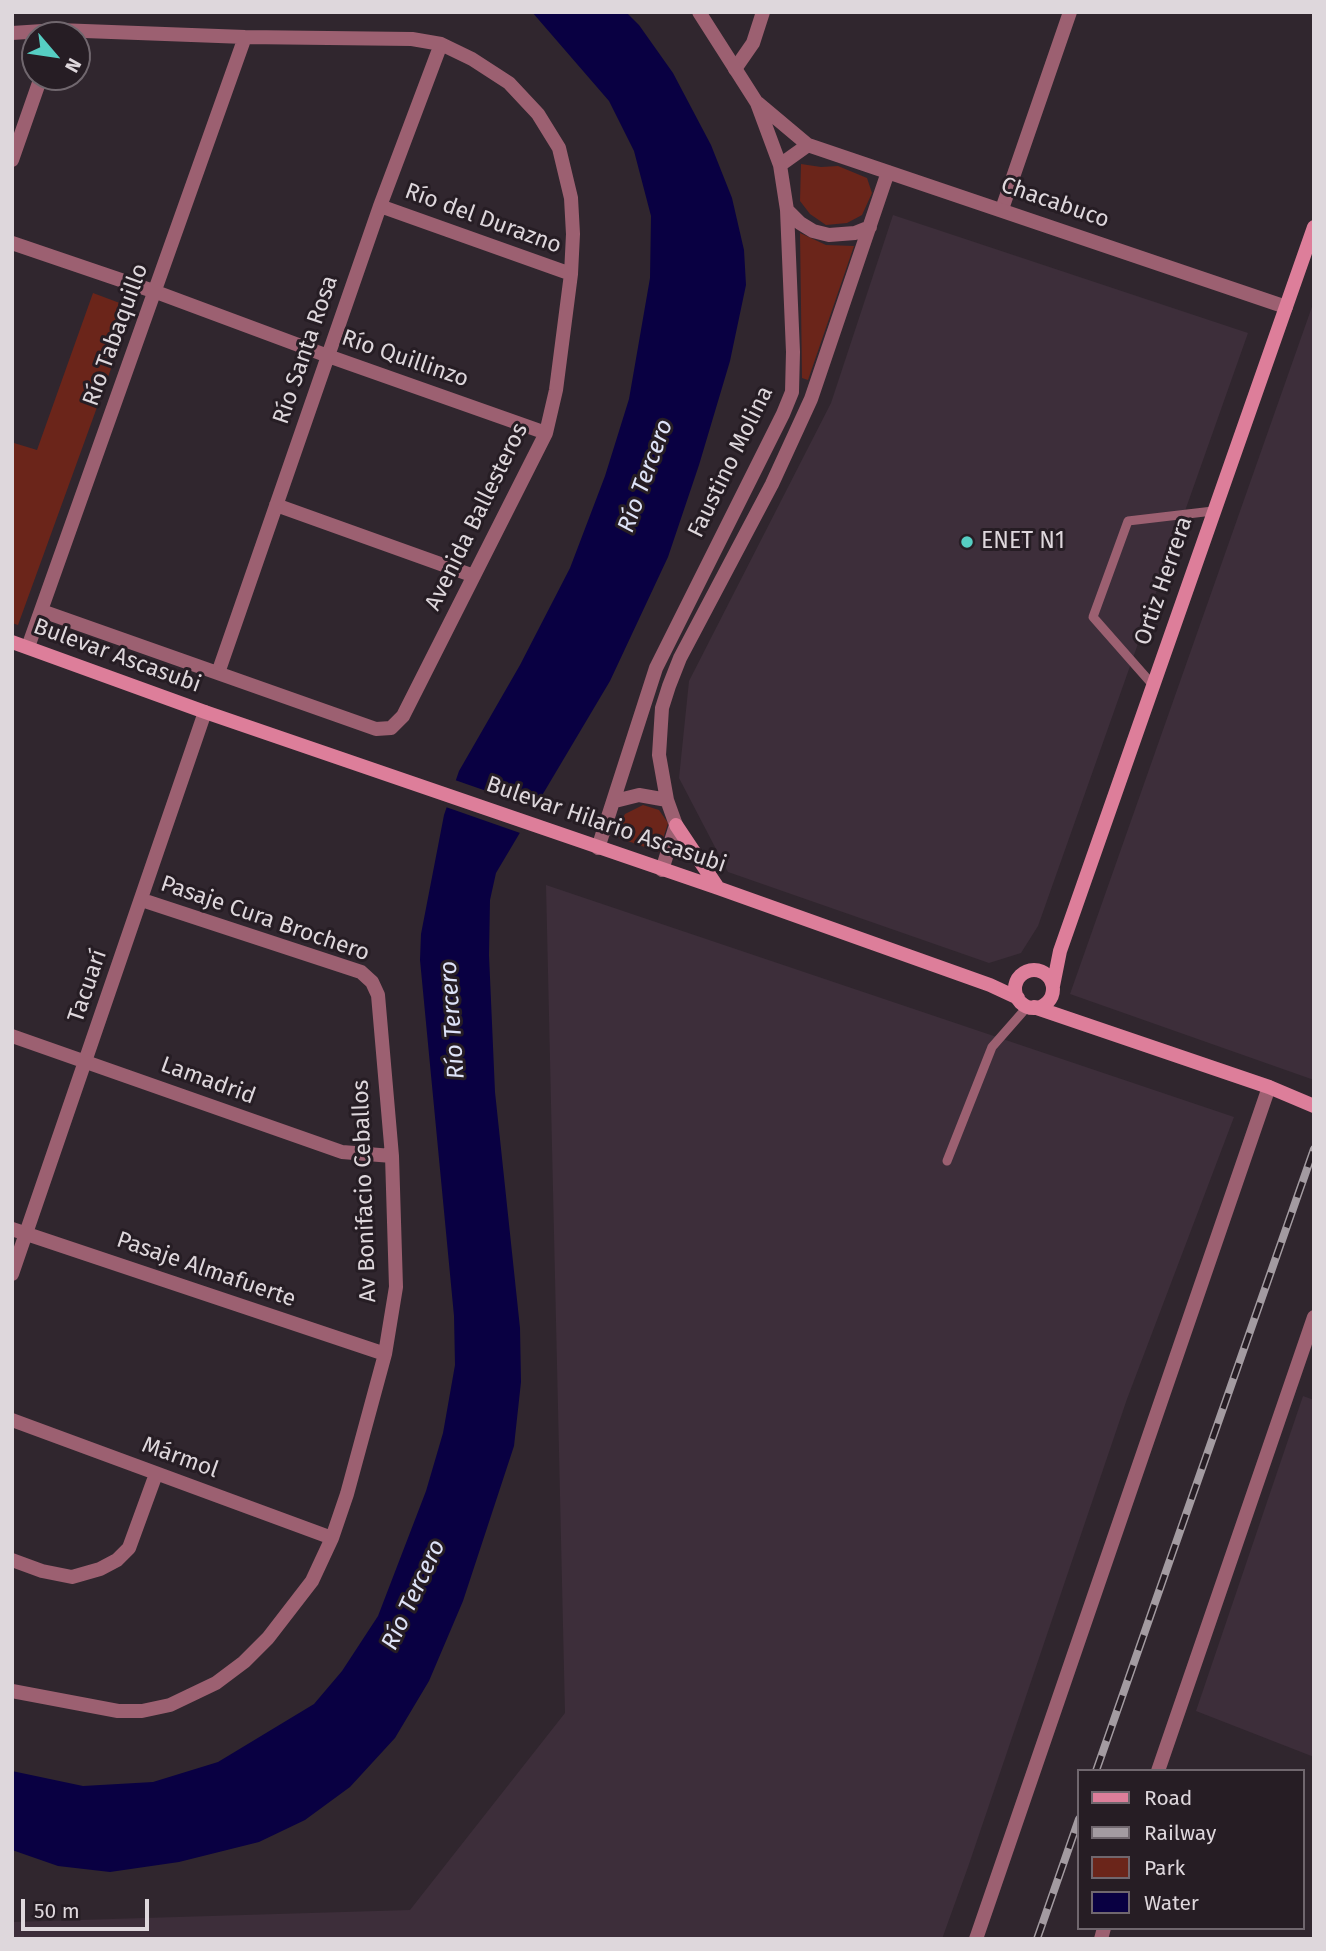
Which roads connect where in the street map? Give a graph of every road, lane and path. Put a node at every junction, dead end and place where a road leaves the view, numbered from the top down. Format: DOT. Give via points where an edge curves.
graph roads {
  1 [pos="699,12"];
  2 [pos="763,12"];
  3 [pos="1070,12"];
  4 [pos="91,33"];
  5 [pos="245,37"];
  6 [pos="441,44"];
  7 [pos="735,69"];
  8 [pos="36,91"];
  9 [pos="757,103"];
  10 [pos="808,145"];
  11 [pos="12,160"];
  12 [pos="780,165"];
  13 [pos="888,172"];
  14 [pos="380,206"];
  15 [pos="1002,209"];
  16 [pos="787,210"];
  17 [pos="870,227"];
  18 [pos="1314,227"];
  19 [pos="12,243"];
  20 [pos="571,275"];
  21 [pos="156,292"];
  22 [pos="1286,307"];
  23 [pos="328,356"];
  24 [pos="546,433"];
  25 [pos="276,505"];
  26 [pos="1213,511"];
  27 [pos="474,576"];
  28 [pos="42,611"];
  29 [pos="12,642"];
  30 [pos="28,647"];
  31 [pos="218,673"];
  32 [pos="1152,684"];
  33 [pos="205,712"];
  34 [pos="667,800"];
  35 [pos="615,801"];
  36 [pos="676,825"];
  37 [pos="598,848"];
  38 [pos="662,870"];
  39 [pos="718,888"];
  40 [pos="142,900"];
  41 [pos="1060,951"];
  42 [pos="1035,970"];
  43 [pos="1018,979"];
  44 [pos="372,982"];
  45 [pos="990,985"];
  46 [pos="1052,992"];
  47 [pos="1027,1004"];
  48 [pos="1067,1017"];
  49 [pos="12,1036"];
  50 [pos="85,1061"];
  51 [pos="1269,1087"];
  52 [pos="1314,1106"];
  53 [pos="392,1156"];
  54 [pos="947,1161"];
  55 [pos="19,1231"];
  56 [pos="12,1274"];
  57 [pos="1314,1317"];
  58 [pos="385,1354"];
  59 [pos="12,1420"];
  60 [pos="156,1474"];
  61 [pos="332,1538"];
  62 [pos="12,1560"];
  63 [pos="12,1691"];
  64 [pos="1159,1769"];
  65 [pos="976,1939"];
  1 -- 7 [label="street"];
  2 -- 7 [label="street" via="753,43"];
  3 -- 15 [label="street"];
  4 -- 5 [label="street, Avenida Ballesteros"];
  5 -- 6 [label="street, Avenida Ballesteros" via="412,39"];
  5 -- 21 [label="street, Río Tabaquillo"];
  6 -- 14 [label="street, Río Santa Rosa"];
  6 -- 20 [label="street, Avenida Ballesteros" via="509,83 559,148 571,198"];
  7 -- 9 [label="street"];
  8 -- 11 [label="street"];
  9 -- 10 [label="street"];
  9 -- 12 [label="street, Faustino Molina"];
  10 -- 12 [label="street"];
  10 -- 13 [label="street, Chacabuco"];
  12 -- 16 [label="street, Faustino Molina"];
  13 -- 15 [label="street, Chacabuco"];
  13 -- 17 [label="street, Faustino Molina"];
  14 -- 20 [label="street, Río del Durazno"];
  14 -- 23 [label="street, Río Santa Rosa"];
  15 -- 22 [label="street, Chacabuco"];
  16 -- 17 [label="street" via="813,231 829,235"];
  16 -- 35 [label="street, Faustino Molina" via="792,392 656,667"];
  17 -- 34 [label="street, Faustino Molina" via="811,399 669,686 659,734"];
  18 -- 22 [label="main road, Ortiz Herrera"];
  19 -- 21 [label="street, Río Quillinzo"];
  20 -- 24 [label="street, Avenida Ballesteros"];
  21 -- 23 [label="street, Río Quillinzo"];
  21 -- 28 [label="street, Río Tabaquillo"];
  22 -- 26 [label="main road, Ortiz Herrera"];
  23 -- 24 [label="street, Río Quillinzo"];
  23 -- 25 [label="street, Río Santa Rosa"];
  24 -- 27 [label="street, Avenida Ballesteros"];
  25 -- 27 [label="street"];
  25 -- 31 [label="street, Río Santa Rosa"];
  26 -- 32 [label="main road, Ortiz Herrera"];
  26 -- 32 [label="lane" via="1128,521 1093,617"];
  27 -- 31 [label="street, Avenida Ballesteros" via="403,716 391,728 376,729"];
  28 -- 30 [label="street, Río Tabaquillo"];
  28 -- 31 [label="street"];
  29 -- 30 [label="main road, Bulevar Ascasubi"];
  30 -- 33 [label="main road, Bulevar Ascasubi"];
  32 -- 41 [label="main road, Ortiz Herrera"];
  33 -- 37 [label="main road, Bulevar Hilario Ascasubi"];
  33 -- 40 [label="street, Tacuarí"];
  34 -- 35 [label="street" via="639,795"];
  34 -- 36 [label="street, Faustino Molina"];
  35 -- 37 [label="street, Faustino Molina"];
  36 -- 38 [label="street"];
  36 -- 39 [label="main road"];
  37 -- 38 [label="main road, Bulevar Hilario Ascasubi"];
  38 -- 39 [label="main road, Bulevar Hilario Ascasubi"];
  39 -- 45 [label="main road, Bulevar Hilario Ascasubi"];
  40 -- 44 [label="street, Pasaje Cura Brochero" via="361,972"];
  40 -- 50 [label="street, Tacuarí"];
  41 -- 42 [label="main road"];
  41 -- 46 [label="main road, Ortiz Herrera"];
  42 -- 43 [label="main road"];
  42 -- 46 [label="main road" via="1047,975"];
  43 -- 45 [label="main road"];
  43 -- 47 [label="main road" via="1016,986"];
  44 -- 53 [label="street, Av Bonifacio Ceballos" via="378,995"];
  45 -- 47 [label="main road, Bulevar Hilario Ascasubi"];
  46 -- 47 [label="main road" via="1046,1003"];
  46 -- 48 [label="main road"];
  47 -- 48 [label="main road, Bulevar Hilario Ascasubi"];
  47 -- 54 [label="lane" via="992,1046"];
  48 -- 51 [label="main road"];
  49 -- 50 [label="street, Lamadrid"];
  50 -- 53 [label="street, Lamadrid" via="342,1152"];
  50 -- 55 [label="street, Tacuarí"];
  51 -- 52 [label="main road"];
  51 -- 65 [label="street"];
  53 -- 58 [label="street, Av Bonifacio Ceballos" via="396,1287"];
  55 -- 56 [label="street, Tacuarí"];
  55 -- 58 [label="street, Pasaje Almafuerte"];
  57 -- 64 [label="street"];
  58 -- 61 [label="street, Av Bonifacio Ceballos"];
  59 -- 60 [label="street, Mármol"];
  60 -- 61 [label="street, Mármol"];
  60 -- 62 [label="street" via="129,1548 117,1560 72,1577"];
  61 -- 63 [label="street, Av Bonifacio Ceballos" via="312,1581 268,1638 216,1683 170,1705 142,1712 118,1711"];
}
